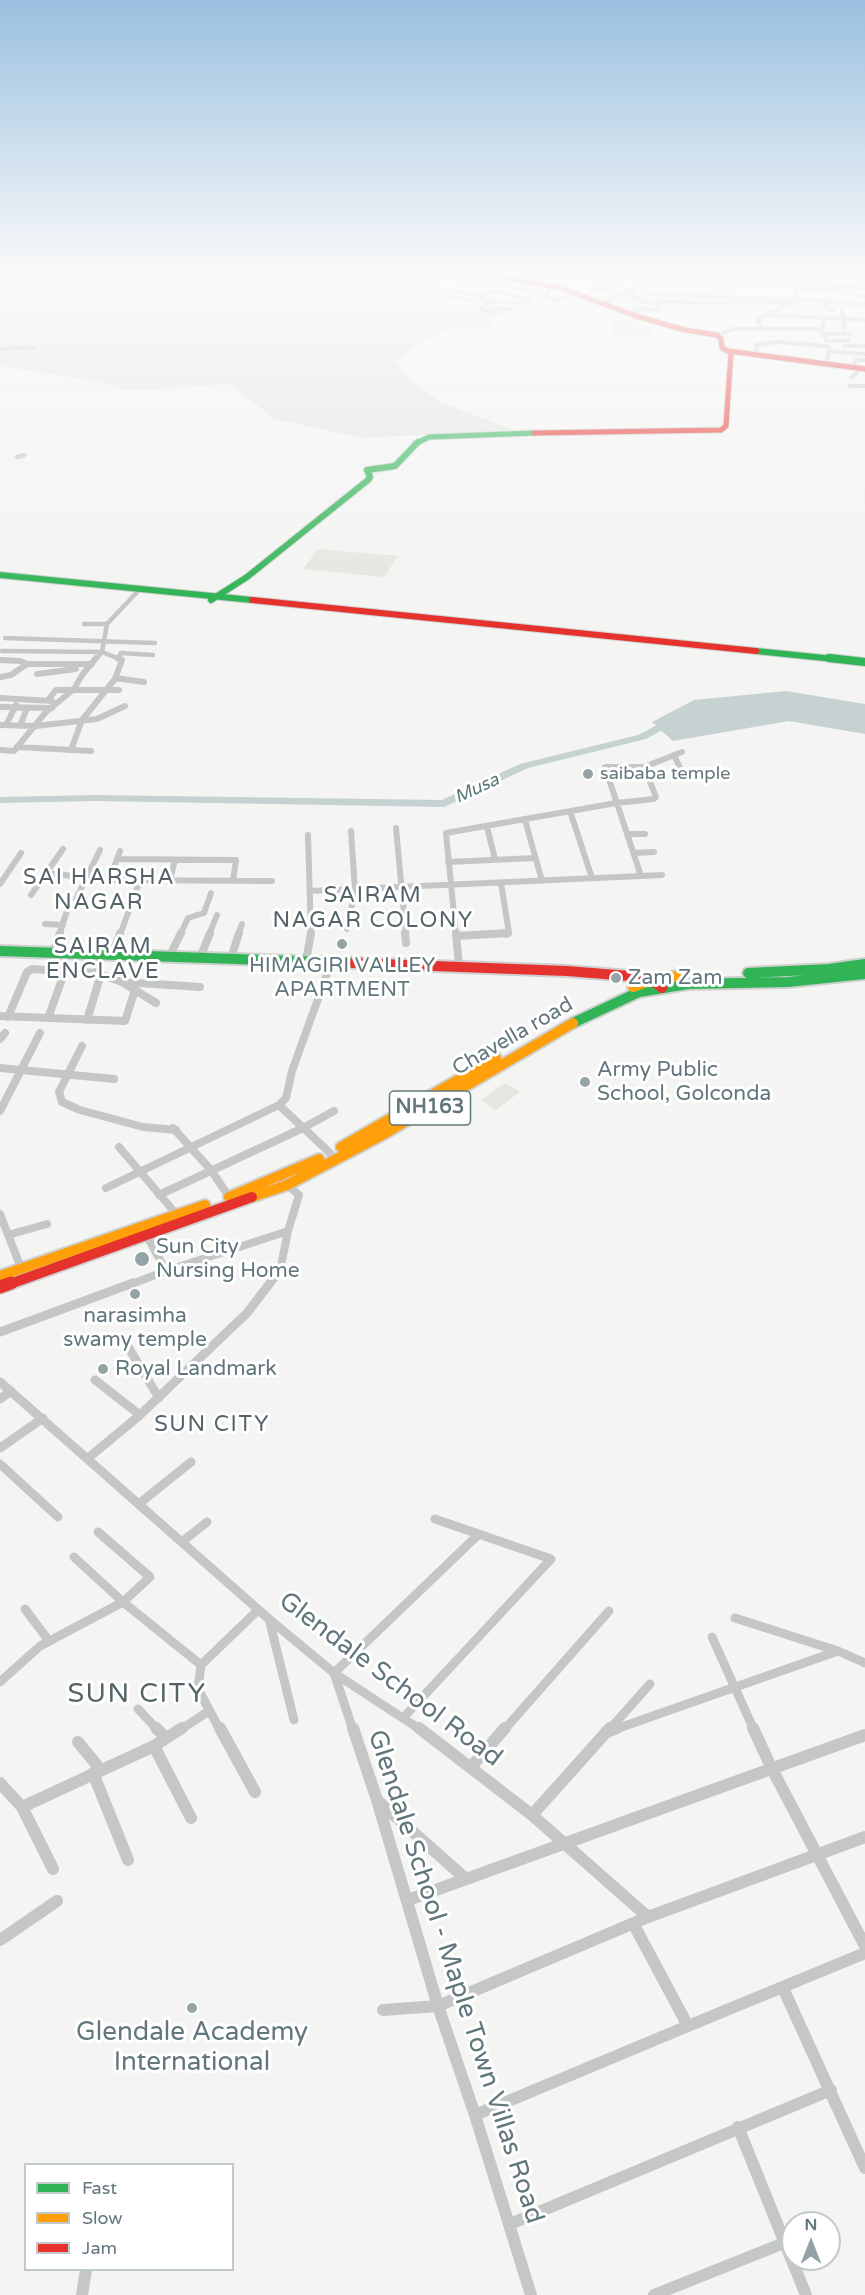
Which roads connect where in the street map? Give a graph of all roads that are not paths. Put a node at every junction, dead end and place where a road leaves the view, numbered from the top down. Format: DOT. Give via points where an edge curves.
graph roads {
  1 [pos="729,380"];
  2 [pos="849,386"];
  3 [pos="865,386"];
  4 [pos="24,455"];
  5 [pos="17,457"];
  6 [pos="0,577"];
  7 [pos="138,590"];
  8 [pos="229,596"];
  9 [pos="84,624"];
  10 [pos="107,624"];
  11 [pos="4,638"];
  12 [pos="104,640"];
  13 [pos="155,643"];
  14 [pos="2,651"];
  15 [pos="102,652"];
  16 [pos="153,655"];
  17 [pos="117,659"];
  18 [pos="0,660"];
  19 [pos="27,664"];
  20 [pos="92,664"];
  21 [pos="865,664"];
  22 [pos="67,667"];
  23 [pos="87,669"];
  24 [pos="28,672"];
  25 [pos="0,677"];
  26 [pos="115,678"];
  27 [pos="144,681"];
  28 [pos="74,690"];
  29 [pos="106,690"];
  30 [pos="119,690"];
  31 [pos="0,698"];
  32 [pos="19,699"];
  33 [pos="35,699"];
  34 [pos="48,700"];
  35 [pos="59,703"];
  36 [pos="125,706"];
  37 [pos="0,707"];
  38 [pos="15,707"];
  39 [pos="29,708"];
  40 [pos="52,708"];
  41 [pos="82,720"];
  42 [pos="3,725"];
  43 [pos="20,726"];
  44 [pos="36,726"];
  45 [pos="17,747"];
  46 [pos="0,750"];
  47 [pos="71,750"];
  48 [pos="90,752"];
  49 [pos="682,752"];
  50 [pos="674,755"];
  51 [pos="644,767"];
  52 [pos="682,772"];
  53 [pos="616,803"];
  54 [pos="570,811"];
  55 [pos="525,820"];
  56 [pos="487,826"];
  57 [pos="396,828"];
  58 [pos="351,831"];
  59 [pos="627,834"];
  60 [pos="645,834"];
  61 [pos="308,835"];
  62 [pos="63,849"];
  63 [pos="100,850"];
  64 [pos="120,851"];
  65 [pos="654,852"];
  66 [pos="21,853"];
  67 [pos="633,853"];
  68 [pos="536,858"];
  69 [pos="117,859"];
  70 [pos="175,860"];
  71 [pos="495,860"];
  72 [pos="448,862"];
  73 [pos="46,873"];
  74 [pos="662,875"];
  75 [pos="641,876"];
  76 [pos="592,878"];
  77 [pos="85,879"];
  78 [pos="109,880"];
  79 [pos="140,880"];
  80 [pos="170,880"];
  81 [pos="233,880"];
  82 [pos="542,880"];
  83 [pos="272,881"];
  84 [pos="501,883"];
  85 [pos="0,884"];
  86 [pos="451,885"];
  87 [pos="403,887"];
  88 [pos="355,890"];
  89 [pos="310,891"];
  90 [pos="211,893"];
  91 [pos="31,895"];
  92 [pos="76,899"];
  93 [pos="69,905"];
  94 [pos="217,915"];
  95 [pos="45,924"];
  96 [pos="242,924"];
  97 [pos="63,925"];
  98 [pos="347,929"];
  99 [pos="458,936"];
  100 [pos="406,943"];
  101 [pos="0,951"];
  102 [pos="53,953"];
  103 [pos="106,954"];
  104 [pos="169,957"];
  105 [pos="200,958"];
  106 [pos="231,958"];
  107 [pos="306,961"];
  108 [pos="331,963"];
  109 [pos="865,963"];
  110 [pos="459,967"];
  111 [pos="65,971"];
  112 [pos="99,974"];
  113 [pos="865,974"];
  114 [pos="652,980"];
  115 [pos="122,982"];
  116 [pos="200,987"];
  117 [pos="662,988"];
  118 [pos="135,990"];
  119 [pos="156,1003"];
  120 [pos="4,1017"];
  121 [pos="48,1018"];
  122 [pos="87,1020"];
  123 [pos="40,1033"];
  124 [pos="82,1046"];
  125 [pos="0,1068"];
  126 [pos="21,1070"];
  127 [pos="69,1074"];
  128 [pos="114,1079"];
  129 [pos="279,1105"];
  130 [pos="0,1111"];
  131 [pos="334,1111"];
  132 [pos="303,1128"];
  133 [pos="118,1147"];
  134 [pos="191,1148"];
  135 [pos="330,1153"];
  136 [pos="211,1170"];
  137 [pos="138,1171"];
  138 [pos="278,1177"];
  139 [pos="287,1185"];
  140 [pos="106,1188"];
  141 [pos="159,1195"];
  142 [pos="229,1197"];
  143 [pos="0,1214"];
  144 [pos="177,1215"];
  145 [pos="47,1224"];
  146 [pos="288,1231"];
  147 [pos="8,1234"];
  148 [pos="147,1236"];
  149 [pos="21,1268"];
  150 [pos="166,1271"];
  151 [pos="0,1276"];
  152 [pos="0,1287"];
  153 [pos="0,1332"];
  154 [pos="122,1337"];
  155 [pos="95,1380"];
  156 [pos="0,1382"];
  157 [pos="11,1391"];
  158 [pos="159,1398"];
  159 [pos="0,1399"];
  160 [pos="140,1416"];
  161 [pos="43,1418"];
  162 [pos="0,1448"];
  163 [pos="87,1459"];
  164 [pos="191,1462"];
  165 [pos="0,1464"];
  166 [pos="140,1503"];
  167 [pos="58,1516"];
  168 [pos="435,1519"];
  169 [pos="207,1522"];
  170 [pos="98,1533"];
  171 [pos="479,1534"];
  172 [pos="183,1541"];
  173 [pos="74,1557"];
  174 [pos="123,1602"];
  175 [pos="25,1609"];
  176 [pos="258,1610"];
  177 [pos="609,1611"];
  178 [pos="735,1618"];
  179 [pos="268,1619"];
  180 [pos="712,1637"];
  181 [pos="49,1641"];
  182 [pos="838,1651"];
  183 [pos="865,1663"];
  184 [pos="201,1665"];
  185 [pos="334,1673"];
  186 [pos="0,1682"];
  187 [pos="650,1684"];
  188 [pos="734,1687"];
  189 [pos="138,1709"];
  190 [pos="209,1711"];
  191 [pos="404,1717"];
  192 [pos="294,1720"];
  193 [pos="606,1732"];
  194 [pos="865,1735"];
  195 [pos="166,1738"];
  196 [pos="78,1742"];
  197 [pos="154,1746"];
  198 [pos="471,1767"];
  199 [pos="772,1769"];
  200 [pos="97,1771"];
  201 [pos="0,1783"];
  202 [pos="255,1792"];
  203 [pos="377,1800"];
  204 [pos="22,1807"];
  205 [pos="532,1815"];
  206 [pos="191,1818"];
  207 [pos="865,1837"];
  208 [pos="564,1844"];
  209 [pos="817,1857"];
  210 [pos="128,1860"];
  211 [pos="53,1869"];
  212 [pos="466,1879"];
  213 [pos="408,1900"];
  214 [pos="57,1901"];
  215 [pos="648,1917"];
  216 [pos="634,1925"];
  217 [pos="0,1940"];
  218 [pos="865,1946"];
  219 [pos="865,1953"];
  220 [pos="783,1988"];
  221 [pos="438,2006"];
  222 [pos="383,2010"];
  223 [pos="688,2026"];
  224 [pos="831,2090"];
  225 [pos="475,2115"];
  226 [pos="738,2127"];
  227 [pos="865,2168"];
  228 [pos="510,2224"];
  229 [pos="781,2235"];
  230 [pos="781,2244"];
  231 [pos="86,2271"];
  232 [pos="796,2271"];
  233 [pos="82,2295"];
  234 [pos="531,2295"];
  235 [pos="654,2295"];
  236 [pos="806,2295"];
  1 -- 8 [label="main road" via="726,426 721,430 429,437 416,443 394,466 367,470 368,480"];
  2 -- 3 [label="street"];
  4 -- 5 [label="street"];
  6 -- 7 [label="main road"];
  7 -- 8 [label="main road" via="213,598"];
  7 -- 10 [label="street"];
  8 -- 21 [label="main road"];
  9 -- 10 [label="street"];
  10 -- 12 [label="street"];
  11 -- 12 [label="street"];
  12 -- 13 [label="street"];
  12 -- 15 [label="street"];
  14 -- 15 [label="street"];
  15 -- 17 [label="street"];
  15 -- 20 [label="street"];
  16 -- 17 [label="street" via="121,653"];
  17 -- 26 [label="street" via="122,660"];
  18 -- 19 [label="street"];
  19 -- 22 [label="street"];
  19 -- 25 [label="street"];
  20 -- 22 [label="street"];
  20 -- 23 [label="street"];
  22 -- 23 [label="street"];
  22 -- 24 [label="street" via="37,676 38,672"];
  23 -- 28 [label="street"];
  26 -- 27 [label="street"];
  26 -- 29 [label="street"];
  28 -- 29 [label="street"];
  28 -- 34 [label="street" via="56,690"];
  28 -- 35 [label="street"];
  29 -- 30 [label="street"];
  29 -- 41 [label="street"];
  31 -- 32 [label="street"];
  32 -- 33 [label="street"];
  32 -- 38 [label="street"];
  33 -- 34 [label="street"];
  33 -- 39 [label="street"];
  34 -- 35 [label="street"];
  35 -- 40 [label="street"];
  36 -- 41 [label="street" via="97,719"];
  37 -- 38 [label="street"];
  38 -- 39 [label="street"];
  38 -- 42 [label="street"];
  39 -- 40 [label="street"];
  39 -- 43 [label="street"];
  40 -- 44 [label="street"];
  41 -- 44 [label="street"];
  41 -- 47 [label="street"];
  42 -- 43 [label="street"];
  43 -- 44 [label="street"];
  44 -- 45 [label="street"];
  45 -- 46 [label="street" via="14,751"];
  45 -- 47 [label="street"];
  47 -- 48 [label="street"];
  49 -- 50 [label="street"];
  50 -- 51 [label="street"];
  50 -- 52 [label="street"];
  51 -- 53 [label="street" via="656,797"];
  51 -- 53 [label="street" via="605,767"];
  53 -- 54 [label="street"];
  53 -- 59 [label="street"];
  54 -- 55 [label="street"];
  54 -- 76 [label="street"];
  55 -- 56 [label="street"];
  55 -- 68 [label="street"];
  56 -- 71 [label="street"];
  56 -- 72 [label="street" via="446,833"];
  57 -- 87 [label="street"];
  58 -- 88 [label="street"];
  59 -- 60 [label="street"];
  59 -- 67 [label="street"];
  61 -- 89 [label="street"];
  62 -- 73 [label="street"];
  63 -- 77 [label="street"];
  64 -- 69 [label="street"];
  65 -- 67 [label="street"];
  66 -- 85 [label="street"];
  67 -- 75 [label="street"];
  68 -- 71 [label="street"];
  68 -- 82 [label="street"];
  69 -- 70 [label="street"];
  69 -- 78 [label="street"];
  70 -- 80 [label="street"];
  70 -- 81 [label="street" via="236,860"];
  71 -- 72 [label="street"];
  72 -- 86 [label="street"];
  73 -- 77 [label="street"];
  73 -- 91 [label="street"];
  74 -- 75 [label="street"];
  75 -- 76 [label="street"];
  76 -- 82 [label="street"];
  77 -- 78 [label="street"];
  77 -- 92 [label="street"];
  78 -- 79 [label="street"];
  79 -- 80 [label="street"];
  79 -- 103 [label="street"];
  80 -- 81 [label="street"];
  81 -- 83 [label="street"];
  82 -- 84 [label="street"];
  84 -- 86 [label="street"];
  84 -- 99 [label="street" via="510,933"];
  86 -- 87 [label="street"];
  86 -- 99 [label="street"];
  87 -- 88 [label="street"];
  87 -- 100 [label="street"];
  88 -- 89 [label="street"];
  88 -- 98 [label="street"];
  89 -- 107 [label="street" via="312,927"];
  90 -- 104 [label="street" via="204,913 188,918"];
  93 -- 97 [label="street"];
  94 -- 105 [label="street"];
  95 -- 97 [label="street"];
  96 -- 106 [label="street"];
  97 -- 102 [label="street"];
  99 -- 110 [label="street"];
  101 -- 102 [label="main road"];
  102 -- 103 [label="main road"];
  103 -- 104 [label="main road"];
  103 -- 112 [label="street"];
  104 -- 105 [label="main road"];
  105 -- 106 [label="main road"];
  106 -- 107 [label="main road"];
  107 -- 108 [label="main road"];
  108 -- 110 [label="main road"];
  108 -- 129 [label="street" via="286,1098"];
  109 -- 114 [label="main road, Chavella road / NH163"];
  110 -- 114 [label="main road" via="612,974"];
  111 -- 112 [label="street"];
  111 -- 120 [label="street" via="28,970"];
  111 -- 121 [label="street"];
  112 -- 115 [label="street"];
  112 -- 122 [label="street"];
  113 -- 117 [label="main road, Chavella road / NH163"];
  114 -- 117 [label="main road"];
  114 -- 135 [label="main road, Chavella road / NH163" via="575,1013"];
  115 -- 116 [label="street"];
  115 -- 118 [label="street"];
  117 -- 139 [label="main road, Chavella road / NH163" via="639,992 584,1017 384,1134"];
  118 -- 119 [label="street"];
  118 -- 122 [label="street" via="125,1021"];
  120 -- 121 [label="street"];
  121 -- 122 [label="street"];
  123 -- 126 [label="street"];
  124 -- 127 [label="street"];
  125 -- 126 [label="street"];
  126 -- 127 [label="street"];
  126 -- 130 [label="street"];
  127 -- 128 [label="street"];
  127 -- 134 [label="street" via="59,1092 62,1102 143,1127 174,1128"];
  129 -- 132 [label="street"];
  129 -- 134 [label="street"];
  131 -- 132 [label="street"];
  132 -- 135 [label="street"];
  132 -- 136 [label="street"];
  133 -- 137 [label="street"];
  134 -- 136 [label="street"];
  134 -- 137 [label="street"];
  135 -- 138 [label="main road, Chavella road / NH163"];
  136 -- 141 [label="street"];
  136 -- 142 [label="street"];
  137 -- 140 [label="street"];
  137 -- 141 [label="street"];
  138 -- 139 [label="street"];
  138 -- 142 [label="main road, Chavella road / NH163"];
  139 -- 146 [label="street" via="299,1195"];
  139 -- 148 [label="main road, Chavella road / NH163"];
  141 -- 144 [label="street"];
  142 -- 144 [label="main road, Chavella road / NH163"];
  143 -- 147 [label="street"];
  144 -- 149 [label="main road, Chavella road / NH163"];
  145 -- 147 [label="street"];
  146 -- 150 [label="street"];
  146 -- 158 [label="street" via="280,1271 247,1313"];
  147 -- 149 [label="street"];
  148 -- 150 [label="street"];
  148 -- 152 [label="main road, Chavella road / NH163"];
  149 -- 151 [label="main road, Chavella road / NH163"];
  150 -- 153 [label="street"];
  154 -- 158 [label="street"];
  155 -- 160 [label="street"];
  156 -- 157 [label="street, Glendale School Road"];
  157 -- 159 [label="street"];
  157 -- 161 [label="street, Glendale School Road"];
  158 -- 160 [label="street"];
  160 -- 163 [label="street"];
  161 -- 162 [label="street"];
  161 -- 163 [label="street, Glendale School Road"];
  163 -- 166 [label="street, Glendale School Road"];
  164 -- 166 [label="street"];
  165 -- 167 [label="street"];
  166 -- 172 [label="street, Glendale School Road"];
  168 -- 171 [label="street"];
  169 -- 172 [label="street"];
  170 -- 174 [label="street" via="150,1577"];
  171 -- 185 [label="street"];
  171 -- 191 [label="street" via="551,1559"];
  172 -- 176 [label="street, Glendale School Road"];
  173 -- 174 [label="street"];
  174 -- 181 [label="street"];
  174 -- 184 [label="street"];
  175 -- 181 [label="street"];
  176 -- 179 [label="street, Glendale School Road"];
  176 -- 184 [label="street"];
  177 -- 198 [label="street"];
  178 -- 182 [label="street"];
  179 -- 185 [label="street, Glendale School Road"];
  179 -- 192 [label="street"];
  180 -- 188 [label="street"];
  181 -- 186 [label="street"];
  182 -- 183 [label="street"];
  182 -- 188 [label="street"];
  184 -- 190 [label="street" via="198,1689"];
  185 -- 191 [label="street, Glendale School Road"];
  185 -- 203 [label="street, Glendale School - Maple Town Villas Road"];
  187 -- 193 [label="street"];
  188 -- 193 [label="street"];
  188 -- 199 [label="street"];
  189 -- 195 [label="street"];
  190 -- 195 [label="street"];
  190 -- 202 [label="street"];
  191 -- 198 [label="street, Glendale School Road"];
  193 -- 205 [label="street"];
  194 -- 199 [label="street"];
  195 -- 197 [label="street"];
  196 -- 200 [label="street"];
  197 -- 200 [label="street"];
  197 -- 206 [label="street"];
  198 -- 205 [label="street, Glendale School Road"];
  199 -- 208 [label="street"];
  199 -- 209 [label="street"];
  200 -- 204 [label="street"];
  200 -- 210 [label="street"];
  201 -- 204 [label="street"];
  203 -- 212 [label="street"];
  203 -- 213 [label="street, Glendale School - Maple Town Villas Road"];
  204 -- 211 [label="street"];
  205 -- 208 [label="street, Glendale School Road"];
  207 -- 209 [label="street"];
  208 -- 212 [label="street"];
  208 -- 215 [label="street, Glendale School Road"];
  209 -- 215 [label="street"];
  209 -- 218 [label="street"];
  212 -- 213 [label="street"];
  213 -- 221 [label="street, Glendale School - Maple Town Villas Road"];
  214 -- 217 [label="street"];
  215 -- 216 [label="street"];
  216 -- 221 [label="street"];
  216 -- 223 [label="street"];
  219 -- 220 [label="street"];
  220 -- 223 [label="street"];
  220 -- 224 [label="street"];
  221 -- 222 [label="street"];
  221 -- 225 [label="street, Glendale School - Maple Town Villas Road"];
  223 -- 225 [label="street"];
  224 -- 226 [label="street"];
  224 -- 227 [label="street"];
  225 -- 228 [label="street, Glendale School - Maple Town Villas Road"];
  226 -- 228 [label="street"];
  226 -- 229 [label="street"];
  228 -- 234 [label="street, Glendale School - Maple Town Villas Road"];
  230 -- 235 [label="street"];
  231 -- 233 [label="street"];
  232 -- 236 [label="street"];
}
